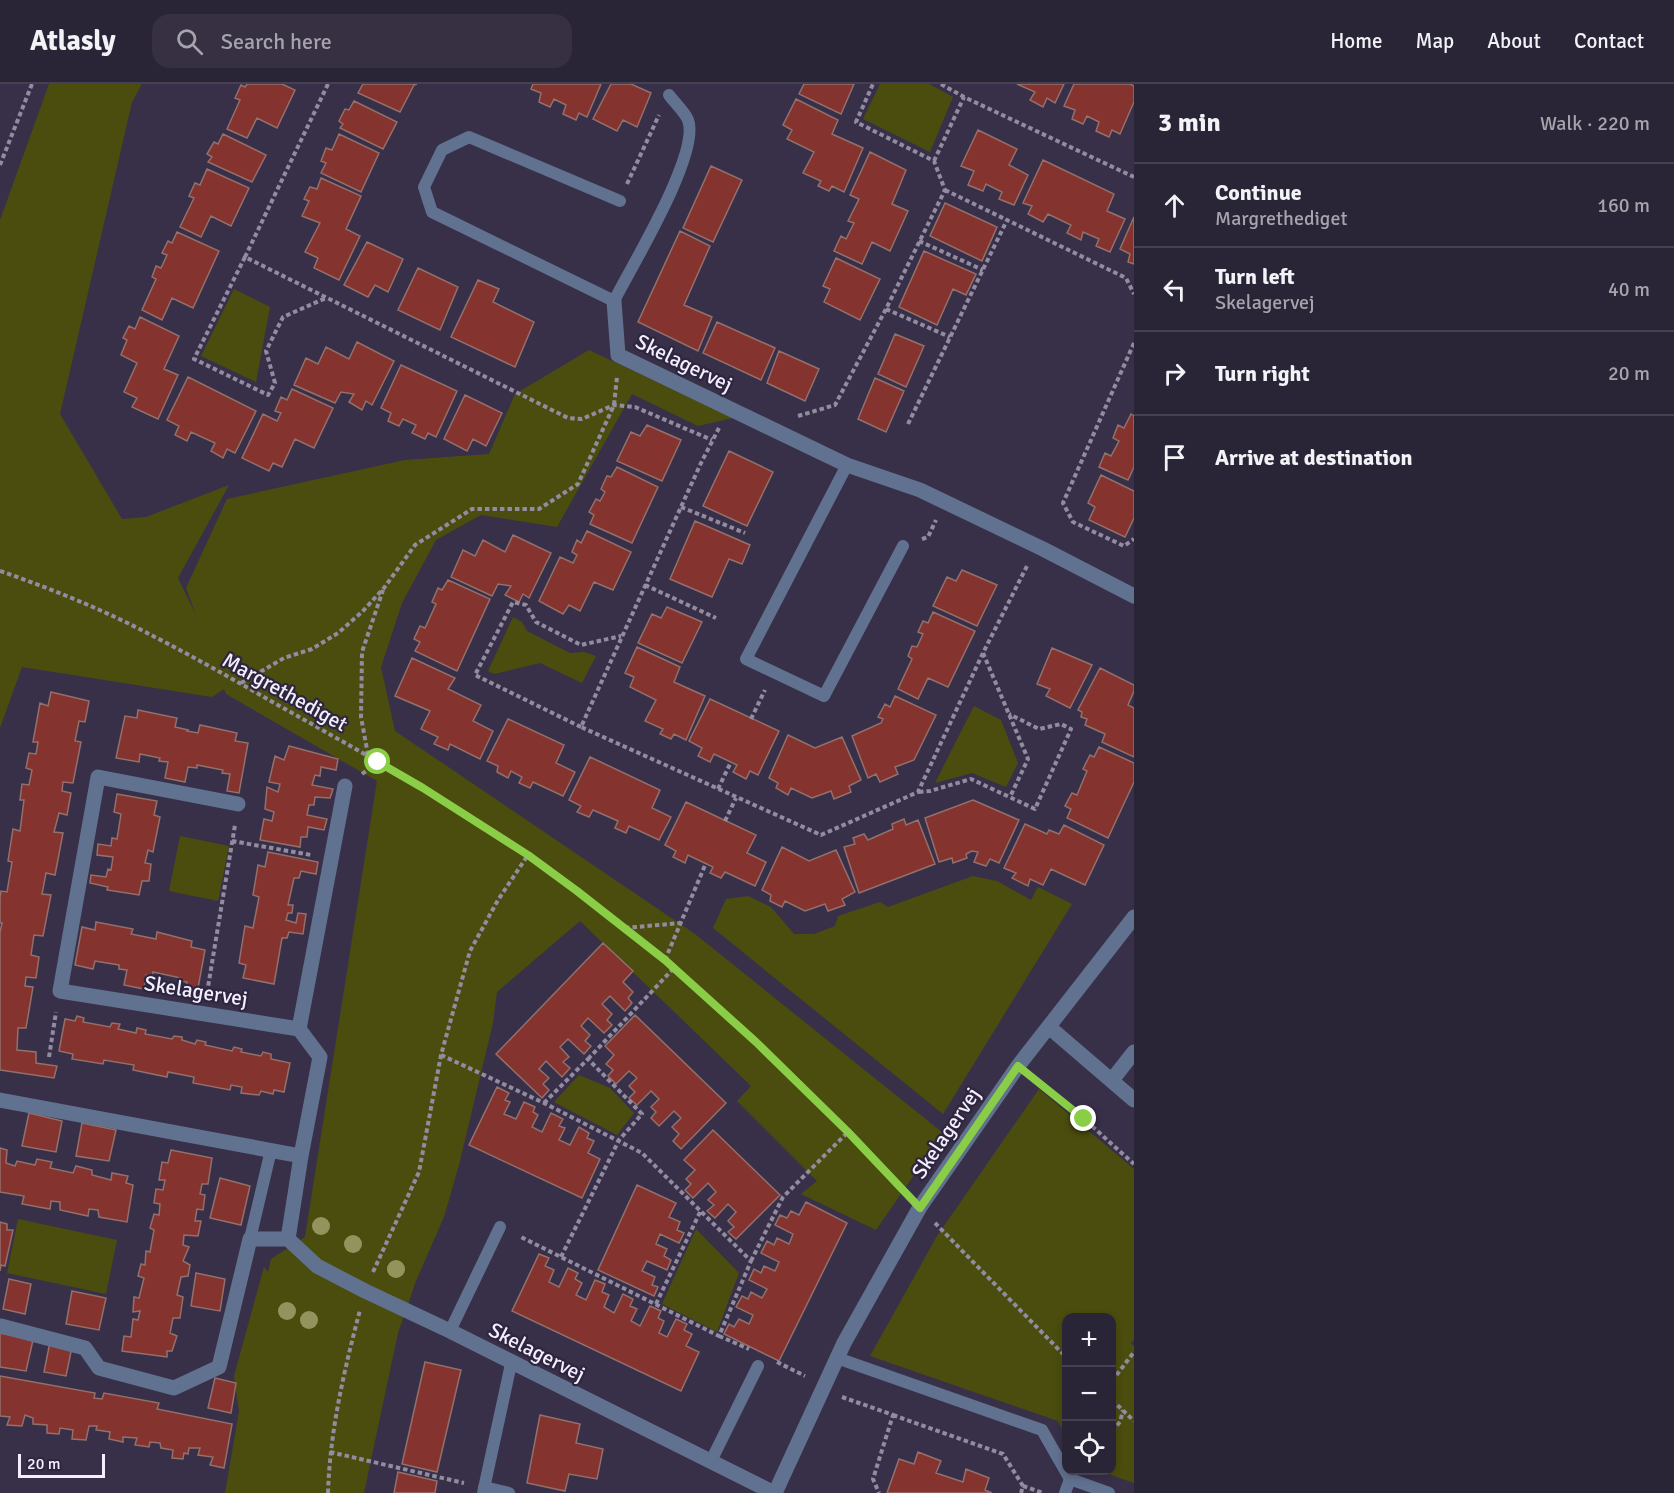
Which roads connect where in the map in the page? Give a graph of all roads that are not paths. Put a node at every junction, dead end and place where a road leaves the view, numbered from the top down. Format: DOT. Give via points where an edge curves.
graph roads {
  1 [pos="669,95"];
  2 [pos="620,201"];
  3 [pos="614,301"];
  4 [pos="847,465"];
  5 [pos="903,546"];
  6 [pos="1134,596"];
  7 [pos="345,786"];
  8 [pos="238,804"];
  9 [pos="1134,917"];
  10 [pos="1049,1027"];
  11 [pos="299,1029"];
  12 [pos="1134,1052"];
  13 [pos="1112,1080"];
  14 [pos="0,1100"];
  15 [pos="1134,1100"];
  16 [pos="271,1150"];
  17 [pos="301,1156"];
  18 [pos="500,1227"];
  19 [pos="250,1239"];
  20 [pos="288,1239"];
  21 [pos="1,1326"];
  22 [pos="450,1331"];
  23 [pos="837,1358"];
  24 [pos="511,1364"];
  25 [pos="758,1366"];
  26 [pos="711,1461"];
  27 [pos="1070,1479"];
  28 [pos="484,1490"];
  29 [pos="509,1493"];
  30 [pos="774,1493"];
  31 [pos="1065,1493"];
  32 [pos="1109,1493"];
  1 -- 3 [label="lane" via="688,121 688,150 679,177"];
  2 -- 3 [label="lane" via="470,137 442,150 424,187 432,212"];
  3 -- 4 [label="street, Skelagervej" via="618,355"];
  4 -- 5 [label="lane" via="747,658 824,696"];
  4 -- 6 [label="street, Skelagervej" via="920,490"];
  7 -- 11 [label="street"];
  8 -- 11 [label="street, Skelagervej" via="98,777 60,990"];
  9 -- 10 [label="street, Skelagervej"];
  10 -- 13 [label="street"];
  10 -- 23 [label="street, Skelagervej" via="920,1208"];
  11 -- 17 [label="street" via="320,1057"];
  12 -- 13 [label="street"];
  13 -- 15 [label="street"];
  14 -- 16 [label="street"];
  16 -- 17 [label="street"];
  16 -- 19 [label="lane"];
  17 -- 20 [label="street"];
  18 -- 22 [label="lane"];
  19 -- 20 [label="street"];
  19 -- 21 [label="street" via="219,1367 174,1388 99,1368 85,1348"];
  20 -- 22 [label="street, Skelagervej" via="317,1266"];
  22 -- 24 [label="street, Skelagervej"];
  23 -- 27 [label="lane" via="1042,1430"];
  23 -- 30 [label="street, Skelagervej"];
  24 -- 26 [label="street, Skelagervej"];
  24 -- 28 [label="lane"];
  25 -- 26 [label="lane"];
  26 -- 30 [label="street, Skelagervej"];
  27 -- 31 [label="lane"];
  27 -- 32 [label="lane"];
  28 -- 29 [label="lane"];
}
